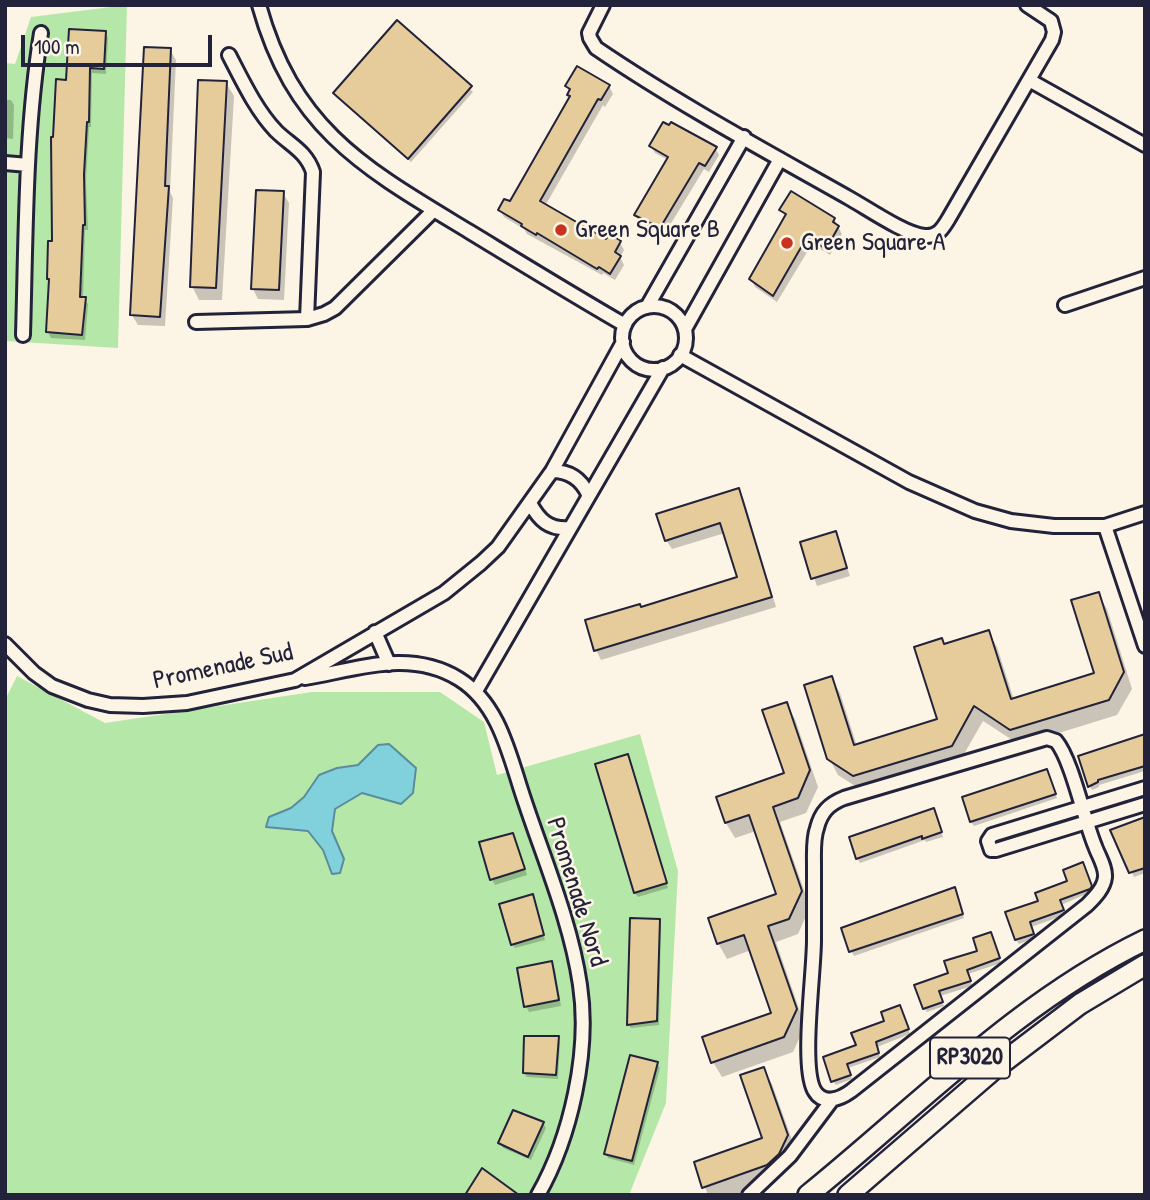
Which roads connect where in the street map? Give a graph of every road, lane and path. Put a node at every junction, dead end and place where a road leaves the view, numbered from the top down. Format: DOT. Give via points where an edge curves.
graph roads {
  1 [pos="259,5"];
  2 [pos="603,5"];
  3 [pos="1027,5"];
  4 [pos="41,33"];
  5 [pos="229,55"];
  6 [pos="1029,80"];
  7 [pos="744,137"];
  8 [pos="1145,145"];
  9 [pos="780,159"];
  10 [pos="5,163"];
  11 [pos="28,164"];
  12 [pos="434,210"];
  13 [pos="1145,278"];
  14 [pos="1065,305"];
  15 [pos="647,307"];
  16 [pos="307,319"];
  17 [pos="196,322"];
  18 [pos="625,326"];
  19 [pos="685,329"];
  20 [pos="23,335"];
  21 [pos="623,342"];
  22 [pos="680,355"];
  23 [pos="663,369"];
  24 [pos="552,471"];
  25 [pos="588,494"];
  26 [pos="530,503"];
  27 [pos="1145,513"];
  28 [pos="1105,526"];
  29 [pos="570,528"];
  30 [pos="376,632"];
  31 [pos="5,644"];
  32 [pos="1145,646"];
  33 [pos="389,664"];
  34 [pos="295,680"];
  35 [pos="476,691"];
  36 [pos="1145,788"];
  37 [pos="1145,804"];
  38 [pos="1081,807"];
  39 [pos="1086,822"];
  40 [pos="1145,940"];
  41 [pos="1145,965"];
  42 [pos="832,1100"];
  43 [pos="538,1195"];
  44 [pos="749,1195"];
  45 [pos="808,1195"];
  46 [pos="848,1195"];
  1 -- 12 [label="street" via="284,69 320,124 372,171"];
  2 -- 7 [label="street" via="589,33 596,48"];
  3 -- 6 [label="street" via="1051,21 1054,32"];
  4 -- 11 [label="street"];
  5 -- 16 [label="street" via="276,131 298,148 313,172"];
  6 -- 8 [label="street"];
  6 -- 9 [label="street" via="949,218 933,236 912,232"];
  7 -- 9 [label="street"];
  7 -- 15 [label="street"];
  9 -- 19 [label="street"];
  10 -- 11 [label="street"];
  11 -- 20 [label="street"];
  12 -- 16 [label="street" via="335,308"];
  12 -- 18 [label="street"];
  13 -- 14 [label="street"];
  15 -- 18 [label="street"];
  15 -- 19 [label="street" via="670,310"];
  16 -- 17 [label="street"];
  18 -- 21 [label="street"];
  19 -- 22 [label="street"];
  21 -- 23 [label="street" via="636,364"];
  21 -- 24 [label="street"];
  22 -- 23 [label="street"];
  22 -- 28 [label="street" via="951,502 1024,523"];
  23 -- 25 [label="street"];
  24 -- 25 [label="street" via="572,475"];
  24 -- 26 [label="street"];
  25 -- 29 [label="street"];
  26 -- 29 [label="street" via="544,523"];
  26 -- 30 [label="street, Promenade Sud" via="498,547 474,570"];
  27 -- 28 [label="street"];
  28 -- 32 [label="street"];
  29 -- 35 [label="street"];
  30 -- 33 [label="street"];
  30 -- 34 [label="street, Promenade Sud"];
  31 -- 34 [label="street, Promenade Sud" via="52,686 110,705 187,703"];
  33 -- 34 [label="street"];
  33 -- 35 [label="street" via="433,667"];
  35 -- 43 [label="street, Promenade Nord" via="492,711 509,755 569,938 580,986 581,1049 574,1092 560,1145"];
  36 -- 38 [label="street"];
  37 -- 39 [label="street"];
  38 -- 39 [label="street"];
  38 -- 39 [label="street" via="992,835 988,841 996,850"];
  38 -- 42 [label="street" via="1059,745 1047,738 844,798 827,807 815,836 809,1046 815,1092"];
  39 -- 42 [label="street" via="1105,874 1094,898 851,1091"];
  40 -- 45 [label="highway, RP3020" via="1098,964 1035,1006"];
  41 -- 46 [label="highway, RP3020" via="1080,1004 993,1070"];
  42 -- 44 [label="street" via="790,1156"];
}
